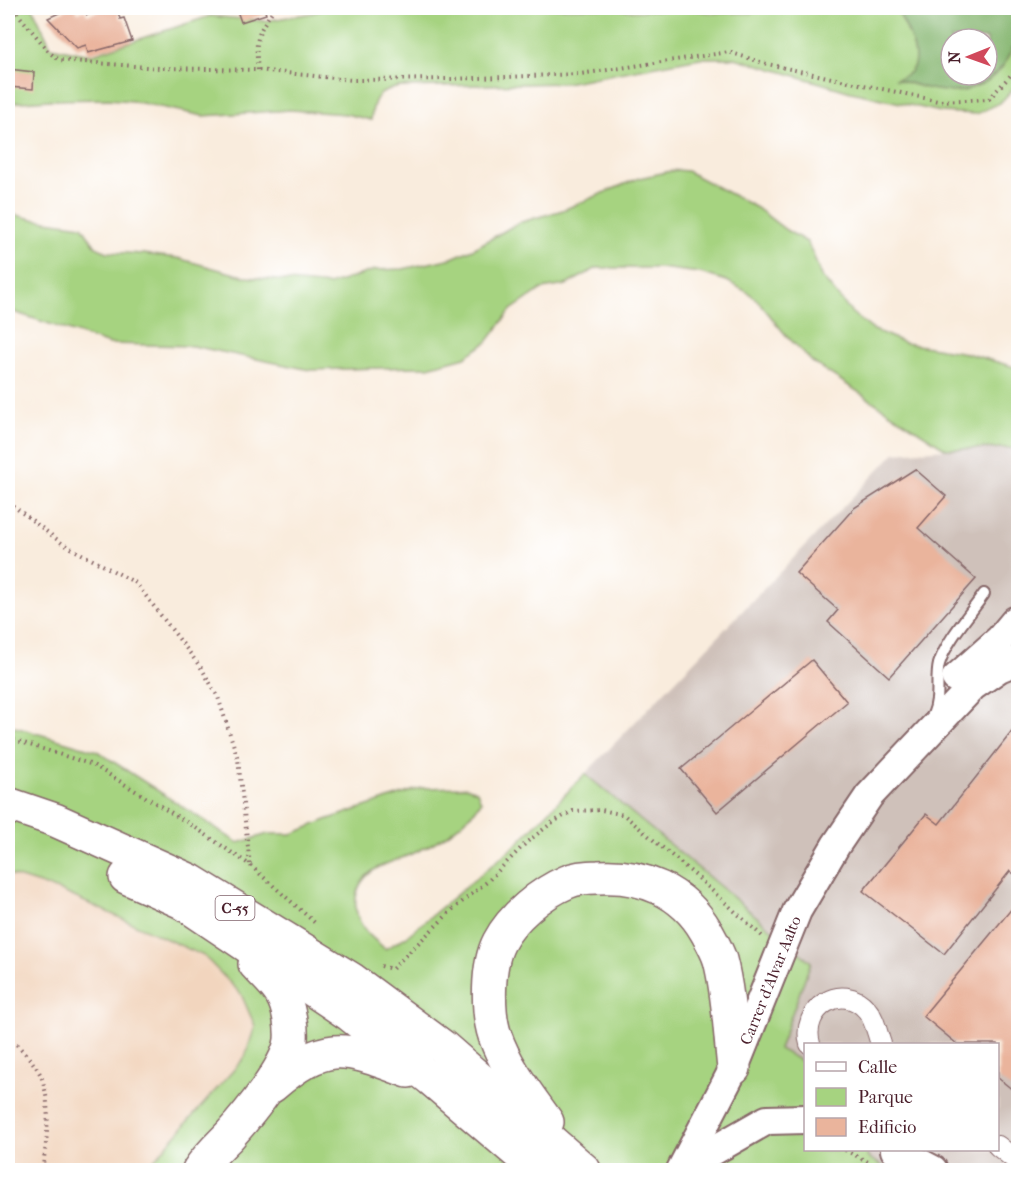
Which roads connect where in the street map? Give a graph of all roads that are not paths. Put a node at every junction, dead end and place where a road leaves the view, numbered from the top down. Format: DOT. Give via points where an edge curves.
graph roads {
  1 [pos="984,594"];
  2 [pos="1017,625"];
  3 [pos="1018,660"];
  4 [pos="939,695"];
  5 [pos="920,742"];
  6 [pos="868,796"];
  7 [pos="8,804"];
  8 [pos="8,828"];
  9 [pos="229,933"];
  10 [pos="810,1043"];
  11 [pos="881,1043"];
  12 [pos="734,1068"];
  13 [pos="431,1079"];
  14 [pos="264,1093"];
  15 [pos="804,1119"];
  16 [pos="999,1147"];
  17 [pos="899,1151"];
  18 [pos="1018,1162"];
  19 [pos="199,1167"];
  20 [pos="581,1168"];
  21 [pos="682,1169"];
  22 [pos="538,1170"];
  23 [pos="933,1170"];
  1 -- 4 [label="lane" via="944,653 938,667"];
  2 -- 4 [label="street"];
  3 -- 5 [label="street" via="972,686"];
  4 -- 5 [label="lane"];
  4 -- 6 [label="street" via="879,765"];
  5 -- 6 [label="street"];
  6 -- 12 [label="street, Carrer d'Alvar Aalto" via="797,911"];
  7 -- 20 [label="highway, C-55" via="55,820 191,881 351,979 443,1047"];
  8 -- 9 [label="highway, C-55" via="52,842 182,902"];
  9 -- 13 [label="highway, C-55" via="349,1014"];
  9 -- 14 [label="highway" via="282,996 290,1022 291,1042"];
  10 -- 11 [label="street" via="807,1030 815,1010 828,1001 843,998 854,1000 867,1010"];
  12 -- 20 [label="highway" via="719,958 690,909 667,891 643,880 618,875 568,882 545,894 512,924 499,943 488,1001 495,1036 513,1073"];
  12 -- 21 [label="street, Carrer d'Alvar Aalto"];
  13 -- 14 [label="highway" via="351,1052 326,1052 305,1061"];
  13 -- 22 [label="highway, C-55"];
  14 -- 19 [label="highway"];
  15 -- 21 [label="street" via="766,1120"];
  16 -- 18 [label="street"];
  17 -- 23 [label="street"];
}
